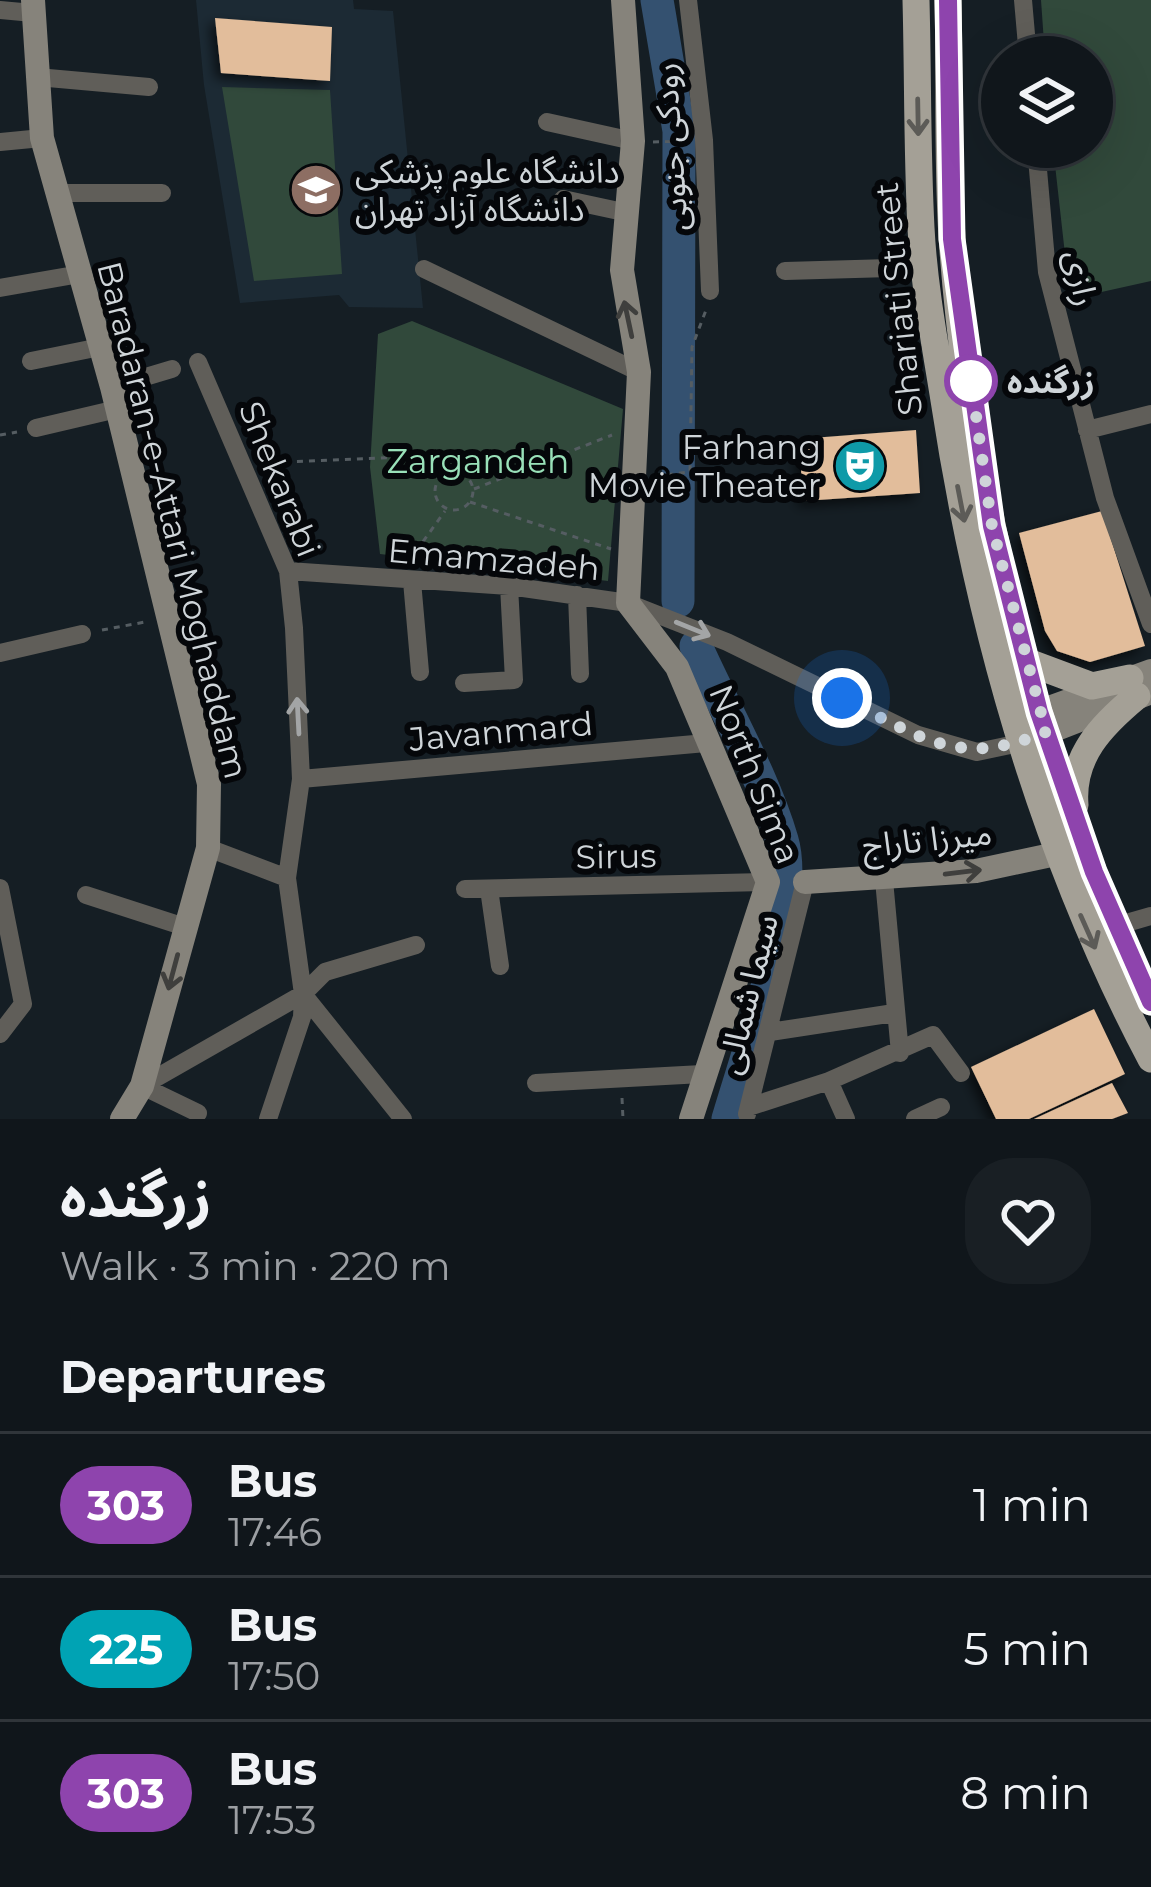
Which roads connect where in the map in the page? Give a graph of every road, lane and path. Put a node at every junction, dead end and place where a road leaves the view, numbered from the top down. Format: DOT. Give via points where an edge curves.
graph roads {
  1 [pos="623,0"];
  2 [pos="688,0"];
  3 [pos="916,0"];
  4 [pos="948,0"];
  5 [pos="1023,0"];
  6 [pos="33,6"];
  7 [pos="0,10"];
  8 [pos="1026,36"];
  9 [pos="37,77"];
  10 [pos="149,87"];
  11 [pos="547,122"];
  12 [pos="42,137"];
  13 [pos="693,141"];
  14 [pos="0,142"];
  15 [pos="642,142"];
  16 [pos="1038,168"];
  17 [pos="55,193"];
  18 [pos="162,193"];
  19 [pos="563,199"];
  20 [pos="628,213"];
  21 [pos="925,267"];
  22 [pos="424,269"];
  23 [pos="785,272"];
  24 [pos="80,274"];
  25 [pos="0,288"];
  26 [pos="710,290"];
  27 [pos="100,347"];
  28 [pos="31,361"];
  29 [pos="198,362"];
  30 [pos="172,369"];
  31 [pos="639,372"];
  32 [pos="114,398"];
  33 [pos="1151,414"];
  34 [pos="636,426"];
  35 [pos="36,428"];
  36 [pos="1087,430"];
  37 [pos="244,464"];
  38 [pos="662,474"];
  39 [pos="439,478"];
  40 [pos="474,489"];
  41 [pos="470,502"];
  42 [pos="446,509"];
  43 [pos="629,555"];
  44 [pos="288,571"];
  45 [pos="404,580"];
  46 [pos="509,586"];
  47 [pos="577,595"];
  48 [pos="628,603"];
  49 [pos="165,618"];
  50 [pos="1151,624"];
  51 [pos="82,634"];
  52 [pos="0,653"];
  53 [pos="1025,661"];
  54 [pos="420,672"];
  55 [pos="580,674"];
  56 [pos="464,683"];
  57 [pos="1142,684"];
  58 [pos="1030,727"];
  59 [pos="706,743"];
  60 [pos="301,779"];
  61 [pos="1076,821"];
  62 [pos="208,848"];
  63 [pos="1056,854"];
  64 [pos="287,878"];
  65 [pos="884,880"];
  66 [pos="768,882"];
  67 [pos="805,882"];
  68 [pos="465,889"];
  69 [pos="489,889"];
  70 [pos="86,896"];
  71 [pos="1,899"];
  72 [pos="1151,916"];
  73 [pos="1116,926"];
  74 [pos="185,927"];
  75 [pos="416,944"];
  76 [pos="500,966"];
  77 [pos="303,994"];
  78 [pos="1151,1002"];
  79 [pos="895,1013"];
  80 [pos="770,1032"];
  81 [pos="0,1034"];
  82 [pos="900,1053"];
  83 [pos="1151,1059"];
  84 [pos="961,1072"];
  85 [pos="702,1074"];
  86 [pos="622,1078"];
  87 [pos="829,1081"];
  88 [pos="536,1083"];
  89 [pos="142,1086"];
  90 [pos="941,1107"];
  91 [pos="198,1113"];
  92 [pos="747,1113"];
  93 [pos="122,1119"];
  94 [pos="268,1119"];
  95 [pos="403,1119"];
  96 [pos="622,1119"];
  97 [pos="691,1119"];
  98 [pos="846,1119"];
  99 [pos="915,1119"];
  1 -- 15 [label="street"];
  2 -- 26 [label="street, رودکی جنوبی"];
  3 -- 21 [label="main road, Shariati Street, one-way"];
  4 -- 53 [label="main road, Shariati Street" via="952,239 992,526"];
  5 -- 8 [label="street"];
  6 -- 7 [label="street"];
  6 -- 9 [label="street, Baradaran-e-Attari Moghaddam"];
  9 -- 10 [label="street"];
  9 -- 12 [label="street, Baradaran-e-Attari Moghaddam"];
  11 -- 15 [label="street"];
  12 -- 14 [label="street"];
  12 -- 17 [label="street, Baradaran-e-Attari Moghaddam"];
  13 -- 15 [label="path"];
  15 -- 20 [label="street"];
  16 -- 36 [label="street, رازی" via="1047,272"];
  17 -- 18 [label="street"];
  17 -- 24 [label="street, Baradaran-e-Attari Moghaddam"];
  19 -- 20 [label="street"];
  31 -- 20 [label="street, one-way" via="622,270"];
  21 -- 23 [label="street"];
  21 -- 58 [label="main road, Shariati Street, one-way" via="968,538"];
  22 -- 31 [label="street"];
  24 -- 25 [label="street"];
  24 -- 27 [label="street, Baradaran-e-Attari Moghaddam"];
  26 -- 38 [label="path" via="692,347 690,472"];
  27 -- 28 [label="street"];
  27 -- 32 [label="street, Baradaran-e-Attari Moghaddam"];
  29 -- 37 [label="street, Shekarabi"];
  30 -- 32 [label="street"];
  31 -- 34 [label="street"];
  32 -- 35 [label="street"];
  32 -- 49 [label="street, Baradaran-e-Attari Moghaddam"];
  33 -- 36 [label="street"];
  34 -- 40 [label="path"];
  34 -- 43 [label="street"];
  36 -- 50 [label="street, رازی"];
  37 -- 39 [label="path" via="407,458"];
  37 -- 44 [label="street, Shekarabi"];
  39 -- 40 [label="path" via="457,472"];
  39 -- 42 [label="path" via="435,496"];
  40 -- 41 [label="path"];
  41 -- 42 [label="path"];
  41 -- 43 [label="path"];
  42 -- 45 [label="path"];
  43 -- 48 [label="street"];
  44 -- 45 [label="street, Emamzadeh"];
  60 -- 44 [label="street, Shekarabi, one-way"];
  45 -- 46 [label="street, Emamzadeh"];
  45 -- 54 [label="street"];
  46 -- 47 [label="street, Emamzadeh"];
  46 -- 56 [label="street" via="514,680"];
  47 -- 48 [label="street, Emamzadeh"];
  47 -- 55 [label="street"];
  48 -- 58 [label="street, Emamzadeh, one-way" via="918,736 977,752"];
  48 -- 59 [label="street, North Sima" via="677,667"];
  49 -- 51 [label="path"];
  49 -- 62 [label="street, Baradaran-e-Attari Moghaddam" via="209,784"];
  51 -- 52 [label="street"];
  53 -- 57 [label="main road" via="1092,686"];
  53 -- 58 [label="main road, Shariati Street"];
  57 -- 58 [label="street"];
  57 -- 61 [label="main road" via="1089,743 1074,791"];
  58 -- 61 [label="main road, Shariati Street"];
  58 -- 63 [label="main road, Shariati Street"];
  59 -- 60 [label="street, Javanmard"];
  59 -- 66 [label="street, North Sima"];
  60 -- 64 [label="street, Shekarabi"];
  61 -- 73 [label="main road, Shariati Street"];
  62 -- 64 [label="street"];
  62 -- 74 [label="street, Baradaran-e-Attari Moghaddam"];
  65 -- 63 [label="street, میرزا تاراج, one-way"];
  63 -- 83 [label="main road, Shariati Street, one-way"];
  64 -- 77 [label="street, Shekarabi"];
  65 -- 67 [label="street, میرزا تاراج"];
  65 -- 79 [label="street"];
  66 -- 69 [label="street, Sirus"];
  66 -- 85 [label="street, North Sima"];
  67 -- 80 [label="street, سیما شمالی"];
  68 -- 69 [label="street, Sirus"];
  69 -- 76 [label="street"];
  70 -- 74 [label="street"];
  71 -- 81 [label="street" via="23,1004"];
  72 -- 73 [label="street"];
  73 -- 78 [label="main road, Shariati Street"];
  74 -- 89 [label="street, Baradaran-e-Attari Moghaddam, one-way"];
  75 -- 77 [label="street" via="325,972"];
  77 -- 89 [label="street"];
  77 -- 94 [label="street, Shekarabi"];
  77 -- 95 [label="street"];
  79 -- 80 [label="street"];
  79 -- 82 [label="street"];
  80 -- 92 [label="street, سیما شمالی"];
  82 -- 84 [label="street" via="935,1036"];
  82 -- 87 [label="street"];
  85 -- 86 [label="street"];
  85 -- 97 [label="street, North Sima"];
  86 -- 88 [label="street"];
  86 -- 96 [label="path"];
  87 -- 92 [label="street"];
  87 -- 98 [label="street"];
  89 -- 91 [label="street"];
  89 -- 93 [label="street, Baradaran-e-Attari Moghaddam"];
  90 -- 99 [label="street"];
}
